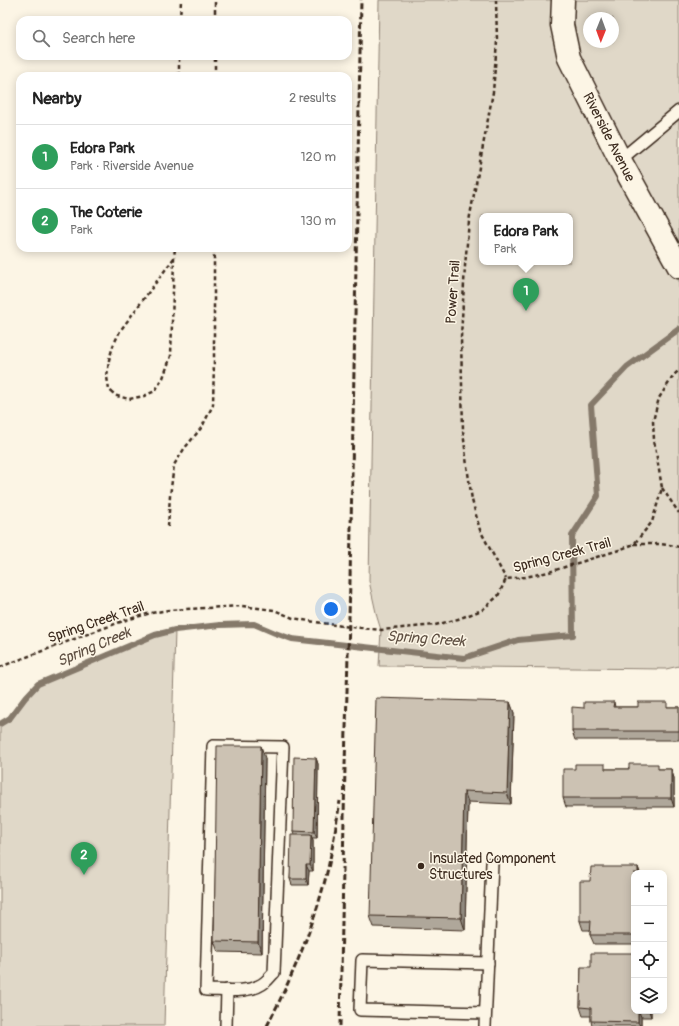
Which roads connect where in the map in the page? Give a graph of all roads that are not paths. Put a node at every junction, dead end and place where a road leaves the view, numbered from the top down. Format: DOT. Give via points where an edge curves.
graph roads {
  1 [pos="562,0"];
  2 [pos="679,111"];
  3 [pos="620,160"];
  4 [pos="679,267"];
  5 [pos="492,863"];
  6 [pos="488,963"];
  7 [pos="227,990"];
  8 [pos="485,1013"];
  9 [pos="226,1026"];
  10 [pos="485,1026"];
  1 -- 3 [label="street, Riverside Avenue" via="562,25 569,58"];
  2 -- 3 [label="lane"];
  3 -- 4 [label="street, Riverside Avenue"];
  5 -- 6 [label="lane"];
  6 -- 8 [label="lane"];
  6 -- 8 [label="lane" via="362,960 360,1010"];
  7 -- 7 [label="lane" via="206,990 213,746 283,747 274,972 264,983 248,989"];
  7 -- 9 [label="lane"];
  8 -- 10 [label="lane"];
}
